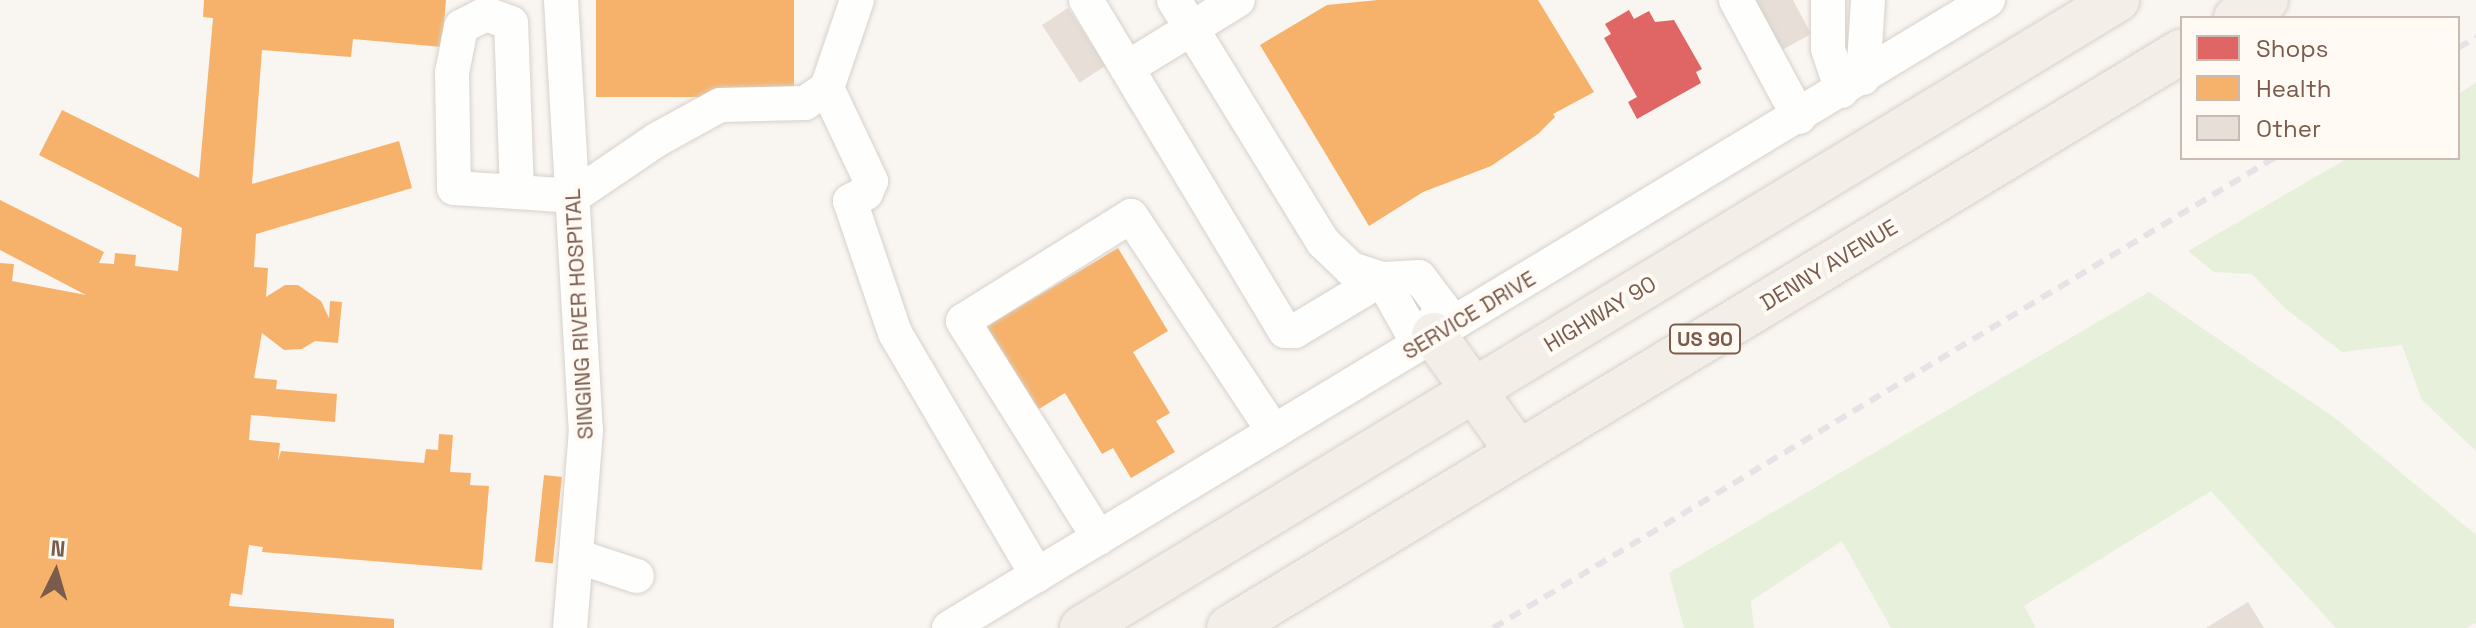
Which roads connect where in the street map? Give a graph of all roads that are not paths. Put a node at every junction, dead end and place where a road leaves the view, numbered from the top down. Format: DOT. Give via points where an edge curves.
graph roads {
  1 [pos="561,0"];
  2 [pos="857,0"];
  3 [pos="1086,0"];
  4 [pos="1238,0"];
  5 [pos="1736,0"];
  6 [pos="1828,0"];
  7 [pos="1868,0"];
  8 [pos="1988,0"];
  9 [pos="2117,0"];
  10 [pos="2266,0"];
  11 [pos="1947,10"];
  12 [pos="1183,14"];
  13 [pos="2239,16"];
  14 [pos="2180,52"];
  15 [pos="1127,68"];
  16 [pos="1852,84"];
  17 [pos="827,88"];
  18 [pos="1799,117"];
  19 [pos="517,192"];
  20 [pos="574,196"];
  21 [pos="1382,279"];
  22 [pos="1432,332"];
  23 [pos="1474,390"];
  24 [pos="1274,432"];
  25 [pos="1518,452"];
  26 [pos="1099,538"];
  27 [pos="576,556"];
  28 [pos="1037,575"];
  29 [pos="637,576"];
  30 [pos="570,628"];
  31 [pos="949,628"];
  32 [pos="1082,628"];
  33 [pos="1229,628"];
  1 -- 20 [label="street, SINGING RIVER HOSPITAL"];
  2 -- 17 [label="street"];
  3 -- 15 [label="street"];
  4 -- 12 [label="street"];
  5 -- 18 [label="street"];
  6 -- 16 [label="street" via="1828,49"];
  7 -- 16 [label="street"];
  8 -- 11 [label="street, SERVICE DRIVE"];
  9 -- 23 [label="main road, HIGHWAY 90"];
  10 -- 13 [label="main road"];
  11 -- 16 [label="street, SERVICE DRIVE"];
  12 -- 15 [label="street"];
  12 -- 21 [label="street" via="1323,242 1351,269"];
  14 -- 25 [label="main road, DENNY AVENUE / US 90"];
  15 -- 21 [label="street" via="1285,331 1295,331"];
  16 -- 18 [label="street, SERVICE DRIVE"];
  17 -- 20 [label="street" via="805,103 720,105"];
  17 -- 28 [label="street" via="871,181 866,193 850,201 895,333"];
  18 -- 22 [label="street, SERVICE DRIVE"];
  19 -- 19 [label="street" via="454,188 452,73 461,27 486,14 511,23"];
  19 -- 20 [label="street"];
  20 -- 27 [label="street, SINGING RIVER HOSPITAL" via="586,430"];
  21 -- 22 [label="street" via="1419,277 1427,282 1442,307"];
  22 -- 23 [label="main road"];
  22 -- 24 [label="street, SERVICE DRIVE"];
  23 -- 25 [label="main road"];
  23 -- 32 [label="main road, HIGHWAY 90"];
  24 -- 26 [label="street, SERVICE DRIVE"];
  24 -- 26 [label="street" via="1131,216 963,321"];
  25 -- 33 [label="main road, DENNY AVENUE / US 90"];
  26 -- 28 [label="street, SERVICE DRIVE"];
  27 -- 29 [label="street"];
  27 -- 30 [label="street, SINGING RIVER HOSPITAL"];
  28 -- 31 [label="street, SERVICE DRIVE"];
}
